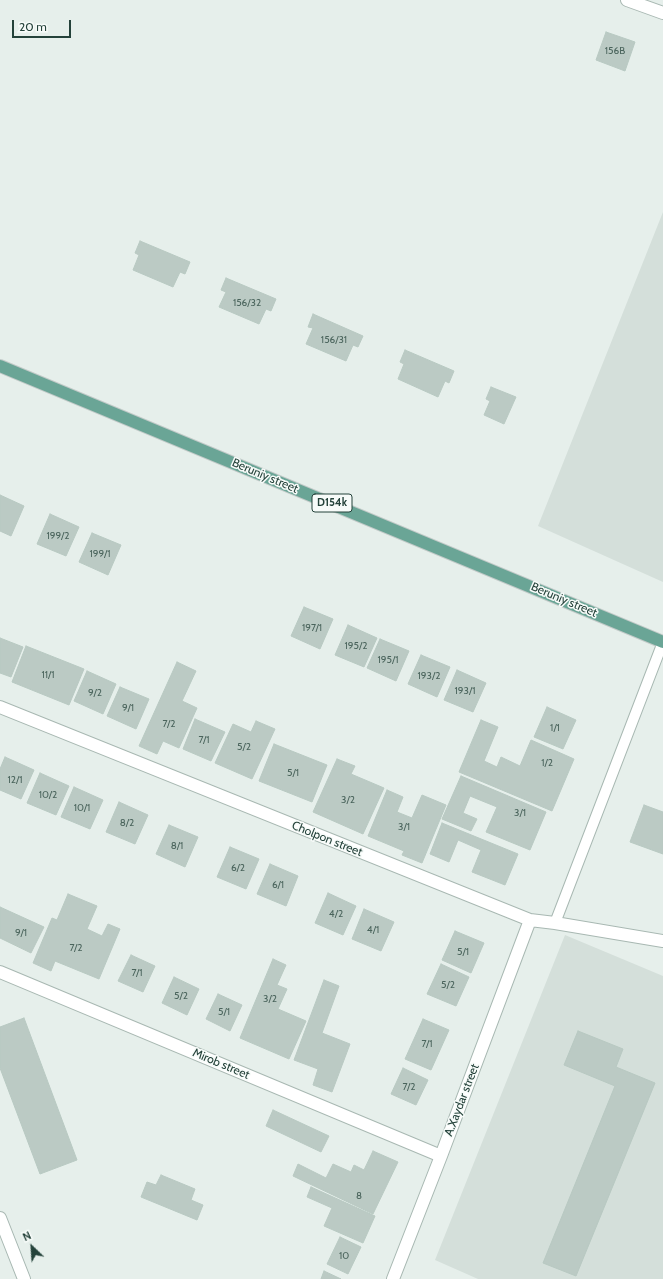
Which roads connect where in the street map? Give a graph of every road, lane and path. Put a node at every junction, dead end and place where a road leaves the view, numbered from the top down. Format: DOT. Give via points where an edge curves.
graph roads {
  1 [pos="627,0"];
  2 [pos="663,13"];
  3 [pos="0,366"];
  4 [pos="663,642"];
  5 [pos="0,707"];
  6 [pos="530,920"];
  7 [pos="555,923"];
  8 [pos="663,941"];
  9 [pos="0,972"];
  10 [pos="441,1156"];
  11 [pos="0,1218"];
  12 [pos="24,1279"];
  13 [pos="393,1279"];
  1 -- 2 [label="street"];
  3 -- 4 [label="main road, Beruniy street / D154k"];
  4 -- 7 [label="lane"];
  5 -- 6 [label="street, Cholpon street"];
  6 -- 7 [label="street, Cholpon street"];
  6 -- 10 [label="street, A.Xaydar street"];
  7 -- 8 [label="street, Cholpon street"];
  9 -- 10 [label="street, Mirob street"];
  10 -- 13 [label="street, A.Xaydar street"];
  11 -- 12 [label="street"];
}
